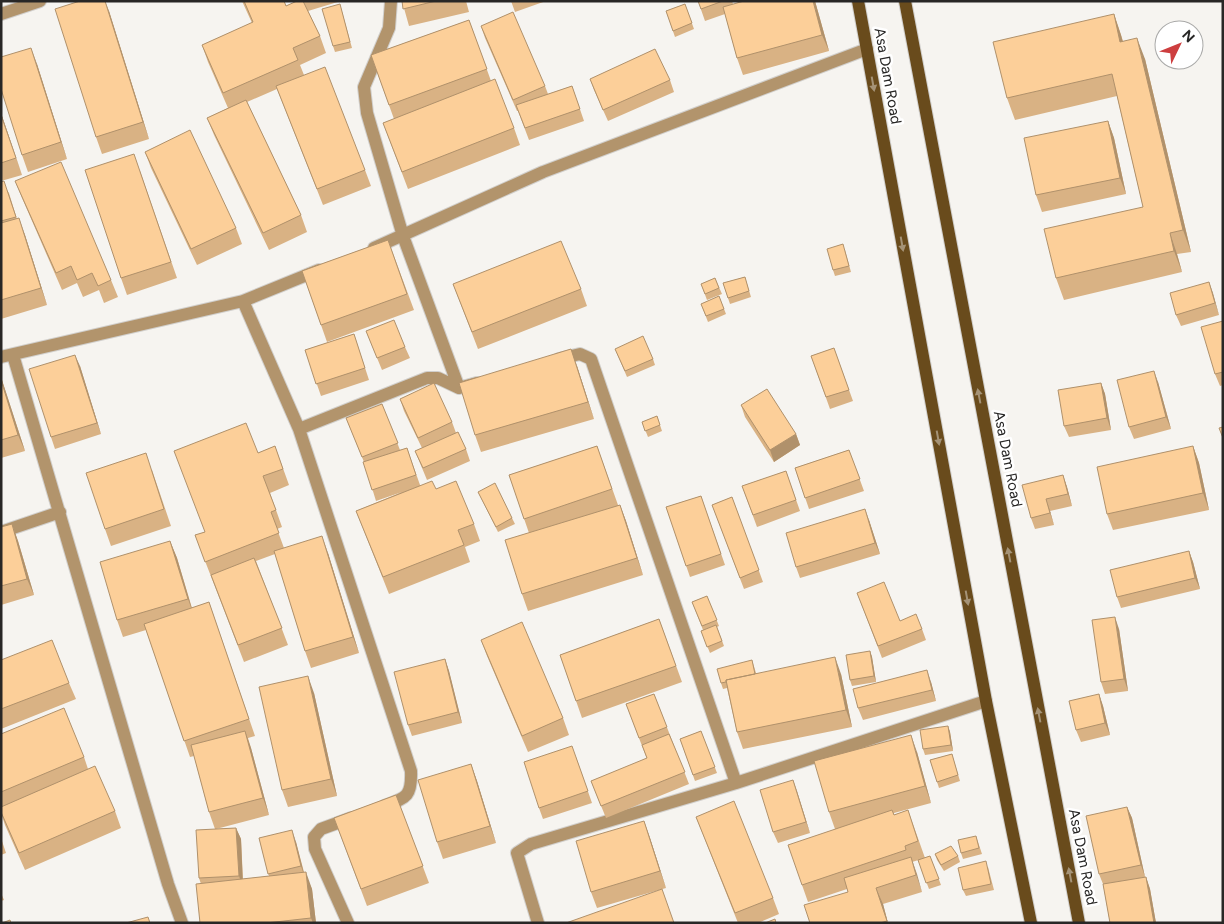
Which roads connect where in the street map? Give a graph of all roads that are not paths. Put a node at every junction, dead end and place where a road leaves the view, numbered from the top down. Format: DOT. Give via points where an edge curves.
graph roads {
  1 [pos="40,1"];
  2 [pos="391,1"];
  3 [pos="858,1"];
  4 [pos="905,1"];
  5 [pos="1,14"];
  6 [pos="867,49"];
  7 [pos="403,236"];
  8 [pos="358,254"];
  9 [pos="332,265"];
  10 [pos="243,301"];
  11 [pos="7,356"];
  12 [pos="544,364"];
  13 [pos="487,380"];
  14 [pos="459,388"];
  15 [pos="299,429"];
  16 [pos="60,512"];
  17 [pos="1,532"];
  18 [pos="986,701"];
  19 [pos="736,783"];
  20 [pos="182,923"];
  21 [pos="348,923"];
  22 [pos="538,923"];
  23 [pos="1031,923"];
  24 [pos="1079,923"];
  1 -- 5 [label="street"];
  2 -- 7 [label="street" via="389,28 364,86 367,113"];
  3 -- 6 [label="main road, Asa Dam Road"];
  24 -- 4 [label="main road, Asa Dam Road, one-way"];
  6 -- 7 [label="street" via="543,172"];
  6 -- 18 [label="main road, Asa Dam Road, one-way"];
  7 -- 8 [label="street"];
  7 -- 14 [label="street"];
  9 -- 10 [label="street"];
  10 -- 11 [label="street"];
  10 -- 15 [label="street"];
  11 -- 16 [label="street"];
  12 -- 19 [label="street" via="580,354 591,359"];
  13 -- 14 [label="street"];
  14 -- 15 [label="street" via="438,378 427,378"];
  15 -- 21 [label="street" via="411,771 412,787 403,799 321,829 314,837 316,849"];
  16 -- 17 [label="street"];
  16 -- 20 [label="street"];
  18 -- 19 [label="street"];
  18 -- 23 [label="main road, Asa Dam Road"];
  19 -- 22 [label="street" via="531,844 517,853"];
}
